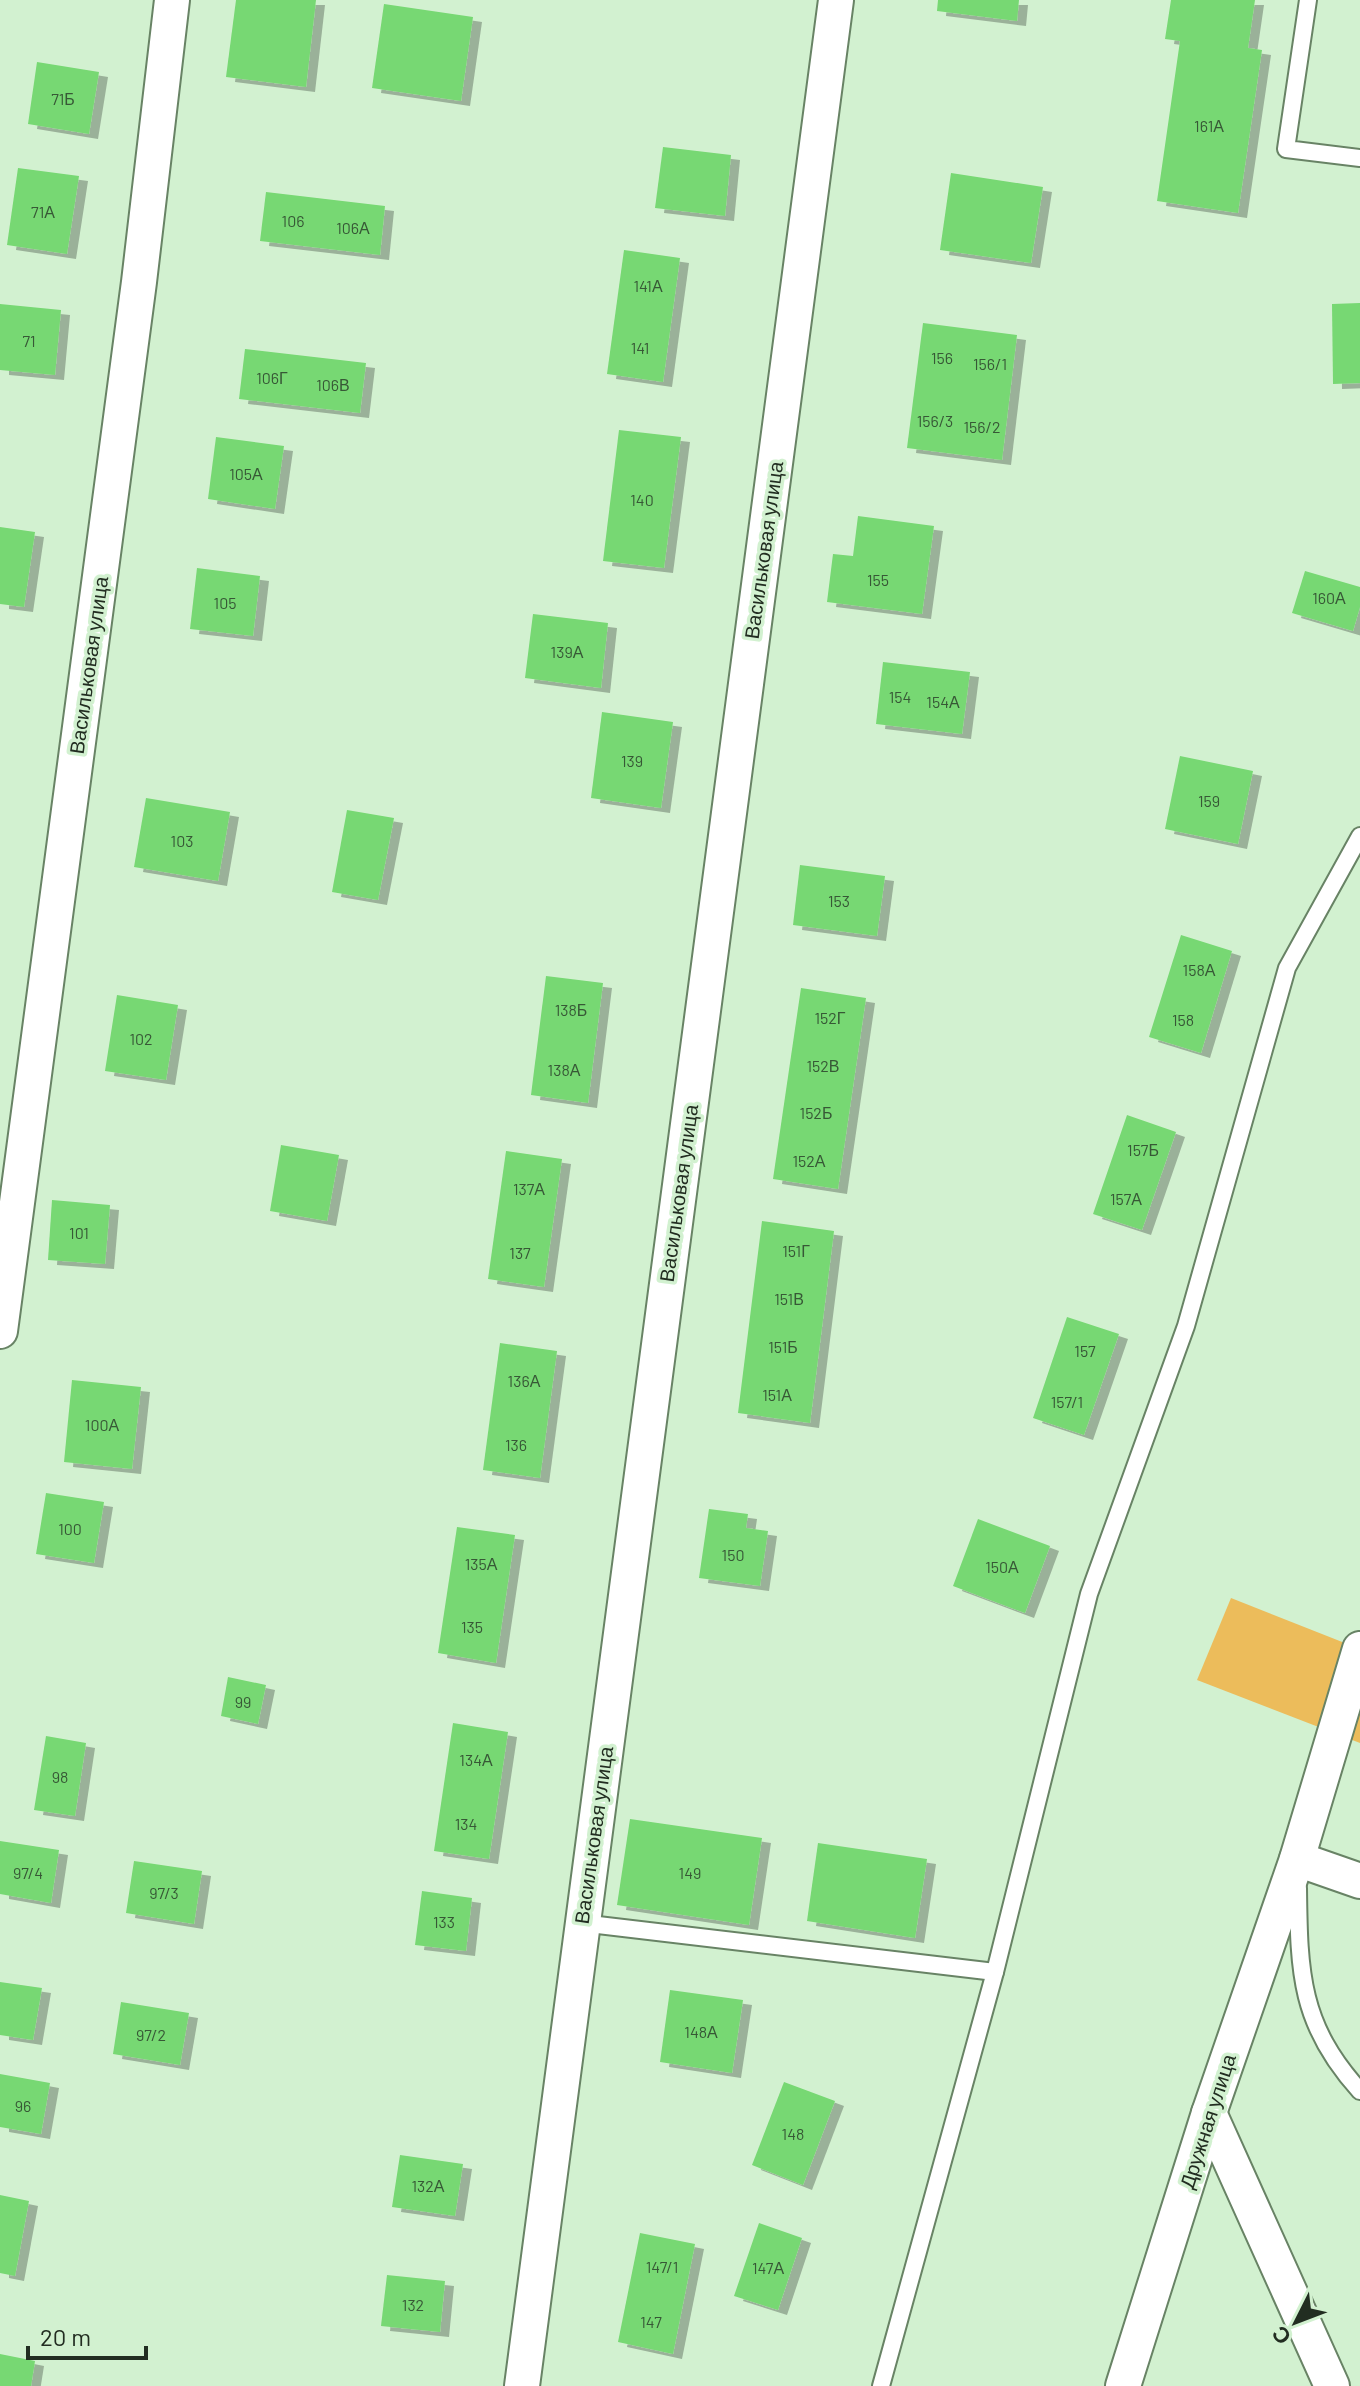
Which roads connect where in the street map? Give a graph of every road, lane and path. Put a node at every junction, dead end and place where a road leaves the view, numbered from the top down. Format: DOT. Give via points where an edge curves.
graph roads {
  1 [pos="172,0"];
  2 [pos="836,0"];
  3 [pos="1308,0"];
  4 [pos="1360,158"];
  5 [pos="1360,836"];
  6 [pos="0,1331"];
  7 [pos="1360,1649"];
  8 [pos="1297,1859"];
  9 [pos="1360,1881"];
  10 [pos="581,1923"];
  11 [pos="995,1972"];
  12 [pos="1360,2091"];
  13 [pos="1209,2113"];
  14 [pos="522,2386"];
  15 [pos="881,2386"];
  16 [pos="1123,2386"];
  17 [pos="1332,2386"];
  1 -- 6 [label="street, Васильковая улица"];
  2 -- 10 [label="street, Васильковая улица"];
  3 -- 4 [label="lane" via="1286,149"];
  5 -- 11 [label="lane" via="1287,968 1186,1326 1089,1594"];
  7 -- 8 [label="street, Дружная улица"];
  8 -- 9 [label="street"];
  8 -- 12 [label="lane" via="1299,1954 1308,2007 1326,2046"];
  8 -- 13 [label="street, Дружная улица"];
  10 -- 11 [label="lane"];
  10 -- 14 [label="street, Васильковая улица"];
  11 -- 15 [label="lane"];
  13 -- 16 [label="street, Дружная улица"];
  13 -- 17 [label="street"];
}
